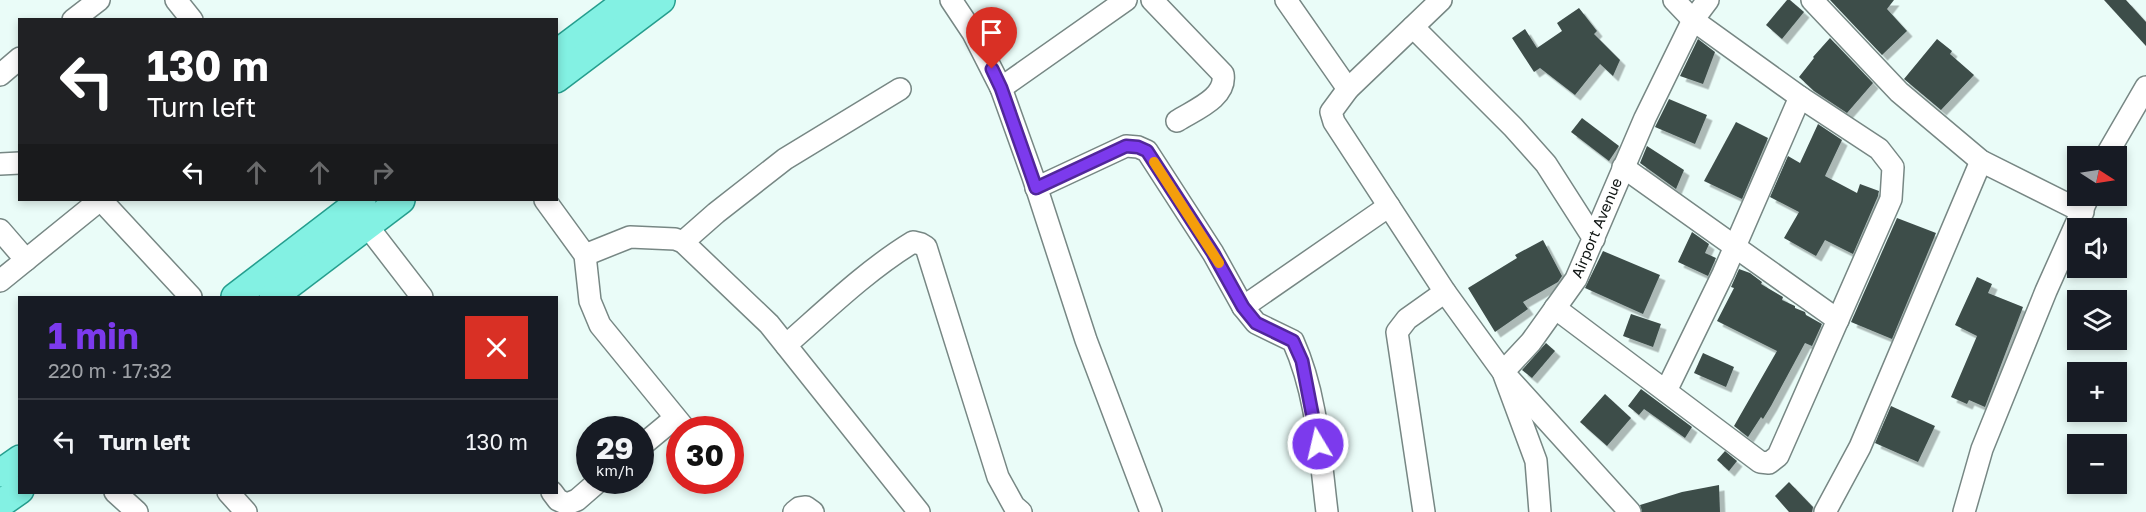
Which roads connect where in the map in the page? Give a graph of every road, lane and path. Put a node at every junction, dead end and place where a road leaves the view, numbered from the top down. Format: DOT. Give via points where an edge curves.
graph roads {
  1 [pos="99,0"];
  2 [pos="176,0"];
  3 [pos="628,0"];
  4 [pos="661,0"];
  5 [pos="951,0"];
  6 [pos="1126,0"];
  7 [pos="1152,0"];
  8 [pos="1286,0"];
  9 [pos="1441,0"];
  10 [pos="1674,0"];
  11 [pos="1708,0"];
  12 [pos="1812,0"];
  13 [pos="76,18"];
  14 [pos="190,18"];
  15 [pos="1693,20"];
  16 [pos="1413,27"];
  17 [pos="558,52"];
  18 [pos="558,77"];
  19 [pos="2146,87"];
  20 [pos="1001,88"];
  21 [pos="900,89"];
  22 [pos="1348,89"];
  23 [pos="1800,97"];
  24 [pos="1177,121"];
  25 [pos="2112,146"];
  26 [pos="1981,161"];
  27 [pos="18,163"];
  28 [pos="0,164"];
  29 [pos="1623,167"];
  30 [pos="1036,188"];
  31 [pos="2067,195"];
  32 [pos="99,201"];
  33 [pos="101,201"];
  34 [pos="396,201"];
  35 [pos="546,201"];
  36 [pos="1389,206"];
  37 [pos="2085,206"];
  38 [pos="357,208"];
  39 [pos="0,230"];
  40 [pos="1594,239"];
  41 [pos="683,242"];
  42 [pos="1734,247"];
  43 [pos="585,255"];
  44 [pos="26,260"];
  45 [pos="0,281"];
  46 [pos="1445,292"];
  47 [pos="190,296"];
  48 [pos="236,296"];
  49 [pos="274,296"];
  50 [pos="421,296"];
  51 [pos="1243,307"];
  52 [pos="1555,308"];
  53 [pos="1838,320"];
  54 [pos="786,345"];
  55 [pos="1503,372"];
  56 [pos="1666,391"];
  57 [pos="674,416"];
  58 [pos="18,460"];
  59 [pos="0,473"];
  60 [pos="18,491"];
  61 [pos="117,494"];
  62 [pos="230,494"];
  63 [pos="554,494"];
  64 [pos="584,494"];
  65 [pos="0,504"];
  66 [pos="137,512"];
  67 [pos="246,512"];
  68 [pos="794,512"];
  69 [pos="813,512"];
  70 [pos="918,512"];
  71 [pos="1021,512"];
  72 [pos="1151,512"];
  73 [pos="1327,512"];
  74 [pos="1424,512"];
  75 [pos="1540,512"];
  76 [pos="1630,512"];
  77 [pos="1825,512"];
  78 [pos="1964,512"];
  1 -- 13 [label="street"];
  2 -- 14 [label="street"];
  3 -- 17 [label="main road"];
  4 -- 18 [label="main road"];
  5 -- 20 [label="street"];
  6 -- 20 [label="street"];
  7 -- 24 [label="street" via="1223,74 1218,94"];
  8 -- 22 [label="street"];
  9 -- 16 [label="street"];
  10 -- 15 [label="street"];
  11 -- 15 [label="street, Airport Avenue"];
  12 -- 26 [label="street" via="1899,92"];
  15 -- 23 [label="street"];
  15 -- 29 [label="street, Airport Avenue"];
  16 -- 22 [label="street"];
  16 -- 40 [label="street" via="1546,164"];
  19 -- 25 [label="street"];
  20 -- 30 [label="street"];
  21 -- 41 [label="street" via="785,159"];
  22 -- 36 [label="street" via="1331,112 1334,122"];
  23 -- 42 [label="street"];
  23 -- 53 [label="street" via="1879,149 1893,167 1891,199"];
  26 -- 31 [label="street"];
  26 -- 77 [label="street" via="1860,447"];
  27 -- 28 [label="street"];
  29 -- 40 [label="street, Airport Avenue"];
  29 -- 42 [label="street"];
  30 -- 51 [label="street" via="1126,146 1147,151"];
  30 -- 72 [label="street" via="1086,340"];
  32 -- 44 [label="street"];
  33 -- 47 [label="street"];
  34 -- 38 [label="main road"];
  35 -- 43 [label="street"];
  36 -- 46 [label="street"];
  36 -- 51 [label="street"];
  37 -- 78 [label="street" via="1982,449"];
  38 -- 48 [label="main road"];
  38 -- 49 [label="main road"];
  38 -- 50 [label="street"];
  39 -- 44 [label="street"];
  40 -- 52 [label="street, Airport Avenue" via="1576,279"];
  41 -- 43 [label="street" via="630,237"];
  41 -- 54 [label="street"];
  42 -- 53 [label="street"];
  42 -- 56 [label="street"];
  43 -- 57 [label="street" via="590,301 600,325"];
  44 -- 45 [label="street"];
  46 -- 55 [label="street"];
  46 -- 74 [label="street" via="1407,319 1397,332"];
  51 -- 73 [label="street" via="1256,323 1293,341 1302,361"];
  52 -- 55 [label="street, Airport Avenue"];
  52 -- 56 [label="street"];
  53 -- 56 [label="street" via="1778,456 1768,463 1760,462"];
  54 -- 70 [label="street"];
  54 -- 71 [label="street" via="904,248 913,242 921,243 926,247 998,477"];
  55 -- 75 [label="street" via="1536,461"];
  55 -- 76 [label="street"];
  58 -- 59 [label="main road"];
  60 -- 65 [label="main road"];
  61 -- 66 [label="street"];
  62 -- 67 [label="street"];
  63 -- 64 [label="street" via="567,504"];
  68 -- 69 [label="street" via="806,507"];
}
